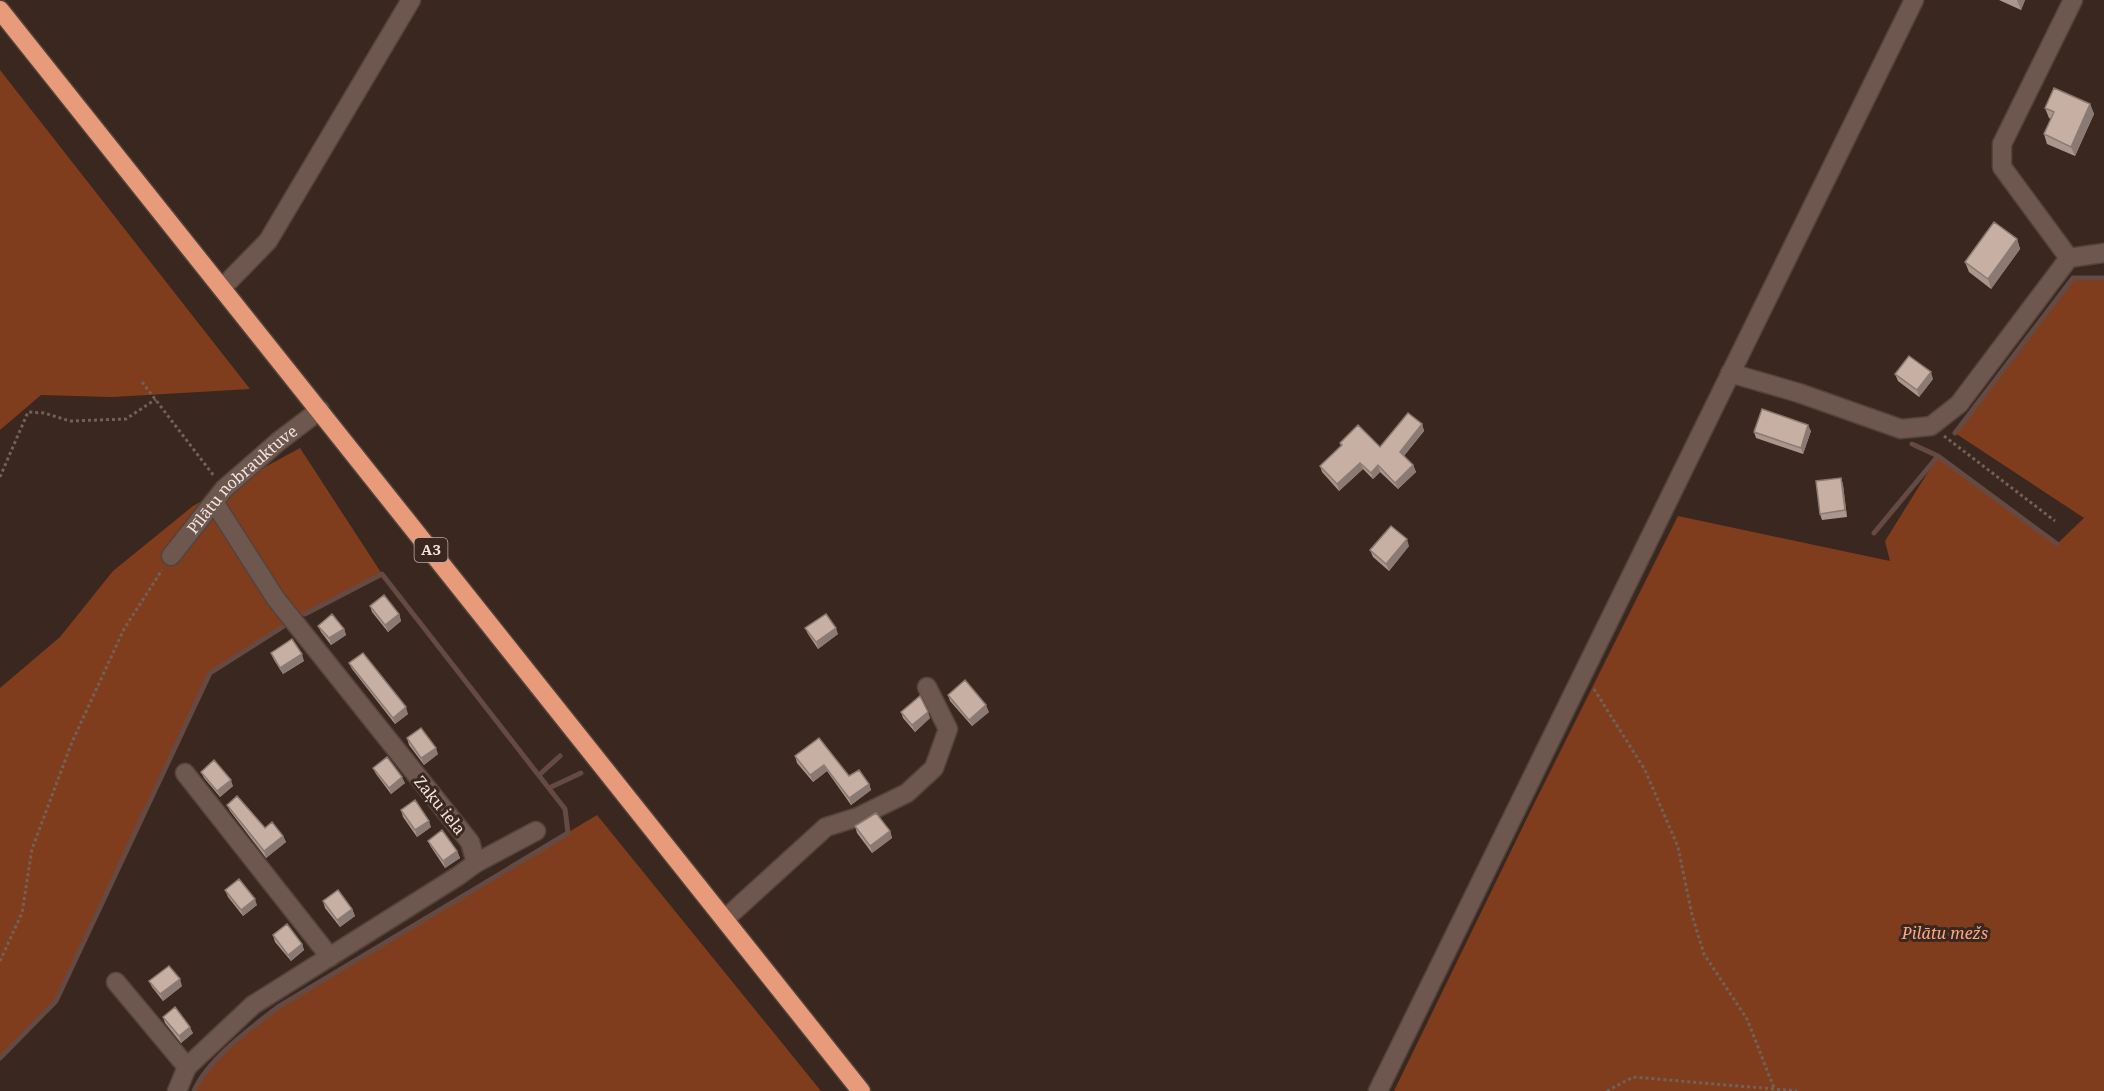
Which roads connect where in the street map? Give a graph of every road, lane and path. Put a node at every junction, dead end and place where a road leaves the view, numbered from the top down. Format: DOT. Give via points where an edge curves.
graph roads {
  1 [pos="411,0"];
  2 [pos="1914,0"];
  3 [pos="2073,0"];
  4 [pos="0,10"];
  5 [pos="2104,253"];
  6 [pos="2069,258"];
  7 [pos="222,288"];
  8 [pos="1730,373"];
  9 [pos="142,382"];
  10 [pos="156,399"];
  11 [pos="320,410"];
  12 [pos="1931,426"];
  13 [pos="0,477"];
  14 [pos="219,496"];
  15 [pos="2055,521"];
  16 [pos="171,556"];
  17 [pos="1583,673"];
  18 [pos="927,687"];
  19 [pos="185,773"];
  20 [pos="536,831"];
  21 [pos="476,863"];
  22 [pos="725,919"];
  23 [pos="330,957"];
  24 [pos="0,961"];
  25 [pos="116,982"];
  26 [pos="187,1067"];
  27 [pos="1774,1088"];
  28 [pos="177,1091"];
  29 [pos="861,1091"];
  30 [pos="1378,1091"];
  31 [pos="1607,1091"];
  32 [pos="1797,1091"];
  1 -- 7 [label="street" via="268,241"];
  2 -- 8 [label="street"];
  3 -- 6 [label="street" via="2002,144 2002,167"];
  4 -- 7 [label="highway, A3"];
  5 -- 6 [label="street"];
  6 -- 12 [label="street" via="1959,404"];
  7 -- 11 [label="highway, A3"];
  8 -- 12 [label="street" via="1901,429"];
  8 -- 17 [label="street"];
  9 -- 10 [label="path"];
  10 -- 13 [label="path" via="126,419 70,421 28,412"];
  10 -- 14 [label="path"];
  11 -- 14 [label="street, Pīlātu nobrauktuve"];
  11 -- 22 [label="highway, A3"];
  12 -- 15 [label="path"];
  14 -- 16 [label="street, Pīlātu nobrauktuve"];
  14 -- 21 [label="street, Zaķu iela" via="276,599 470,842"];
  16 -- 24 [label="path" via="124,629 72,742 32,849 22,914"];
  17 -- 27 [label="path" via="1645,770 1678,847 1704,954 1748,1018"];
  17 -- 30 [label="street"];
  18 -- 22 [label="street" via="948,729 934,768 907,793 858,817 826,827"];
  19 -- 23 [label="street"];
  20 -- 21 [label="street"];
  21 -- 23 [label="street"];
  22 -- 29 [label="highway, A3"];
  23 -- 26 [label="street" via="253,1005"];
  25 -- 26 [label="street"];
  26 -- 28 [label="street"];
  27 -- 31 [label="path" via="1633,1077"];
  27 -- 32 [label="path"];
}
